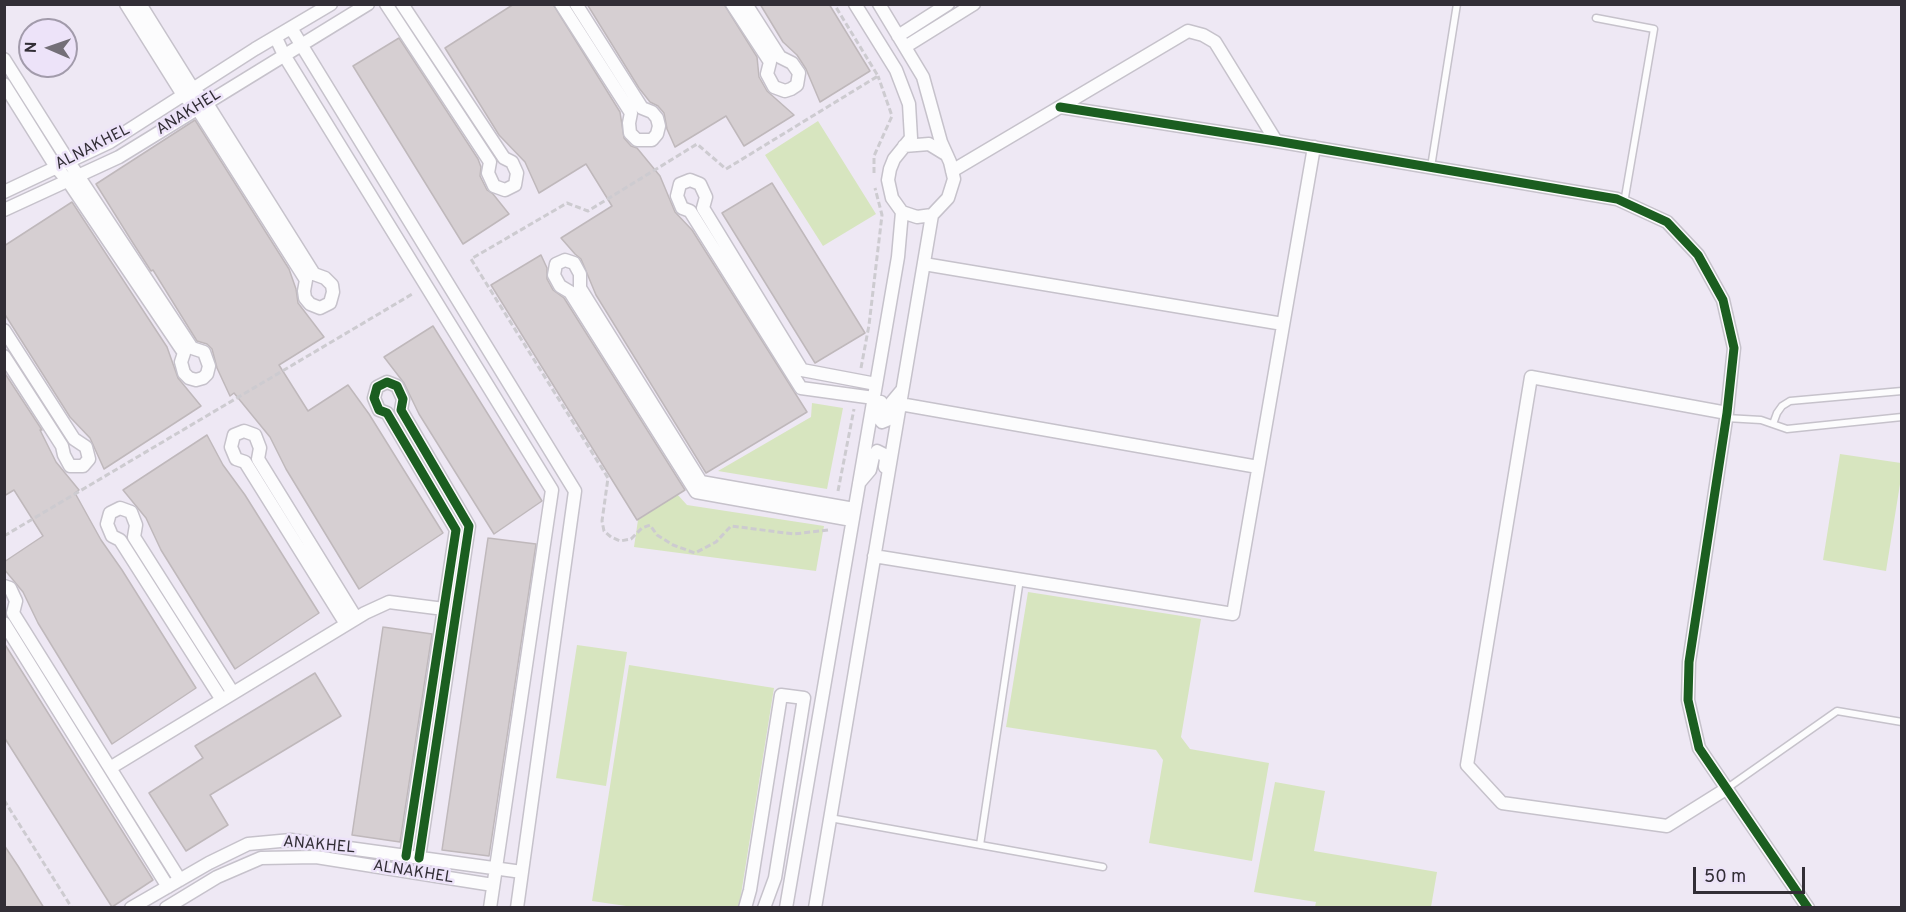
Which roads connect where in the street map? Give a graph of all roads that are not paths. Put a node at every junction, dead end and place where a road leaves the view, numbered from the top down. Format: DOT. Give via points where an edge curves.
graph roads {
  1 [pos="126,4"];
  2 [pos="140,4"];
  3 [pos="331,4"];
  4 [pos="368,4"];
  5 [pos="386,4"];
  6 [pos="402,4"];
  7 [pos="561,4"];
  8 [pos="576,4"];
  9 [pos="732,4"];
  10 [pos="746,4"];
  11 [pos="855,4"];
  12 [pos="879,4"];
  13 [pos="948,4"];
  14 [pos="974,4"];
  15 [pos="1457,4"];
  16 [pos="1596,18"];
  17 [pos="291,28"];
  18 [pos="898,36"];
  19 [pos="276,38"];
  20 [pos="301,44"];
  21 [pos="905,47"];
  22 [pos="284,55"];
  23 [pos="4,59"];
  24 [pos="4,84"];
  25 [pos="188,92"];
  26 [pos="201,105"];
  27 [pos="1060,107"];
  28 [pos="1276,141"];
  29 [pos="904,146"];
  30 [pos="1314,147"];
  31 [pos="948,156"];
  32 [pos="69,162"];
  33 [pos="56,167"];
  34 [pos="1431,167"];
  35 [pos="952,171"];
  36 [pos="80,175"];
  37 [pos="68,181"];
  38 [pos="4,192"];
  39 [pos="1624,203"];
  40 [pos="4,210"];
  41 [pos="902,212"];
  42 [pos="932,215"];
  43 [pos="924,264"];
  44 [pos="1283,324"];
  45 [pos="4,330"];
  46 [pos="4,356"];
  47 [pos="878,371"];
  48 [pos="876,384"];
  49 [pos="902,389"];
  50 [pos="1902,391"];
  51 [pos="874,398"];
  52 [pos="900,404"];
  53 [pos="1726,415"];
  54 [pos="1902,417"];
  55 [pos="1773,424"];
  56 [pos="1258,466"];
  57 [pos="859,484"];
  58 [pos="884,498"];
  59 [pos="853,515"];
  60 [pos="874,556"];
  61 [pos="1020,579"];
  62 [pos="4,586"];
  63 [pos="444,609"];
  64 [pos="351,621"];
  65 [pos="4,623"];
  66 [pos="233,693"];
  67 [pos="222,700"];
  68 [pos="1902,722"];
  69 [pos="110,768"];
  70 [pos="1726,789"];
  71 [pos="830,818"];
  72 [pos="980,845"];
  73 [pos="406,856"];
  74 [pos="419,858"];
  75 [pos="1103,867"];
  76 [pos="496,868"];
  77 [pos="522,872"];
  78 [pos="180,880"];
  79 [pos="493,885"];
  80 [pos="168,887"];
  81 [pos="131,908"];
  82 [pos="166,908"];
  83 [pos="490,908"];
  84 [pos="517,908"];
  85 [pos="745,908"];
  86 [pos="764,908"];
  87 [pos="786,908"];
  88 [pos="815,908"];
  89 [pos="1808,908"];
  1 -- 25 [label="street"];
  2 -- 25 [label="street"];
  3 -- 17 [label="street, ALNAKHEL"];
  4 -- 20 [label="street, ANAKHEL"];
  5 -- 6 [label="street" via="490,162 488,173 494,186 505,190 514,185 517,173 512,162 504,158"];
  7 -- 8 [label="street" via="631,113 630,133 637,140 652,140 659,126 657,118 642,108"];
  9 -- 10 [label="street" via="770,63 767,74 774,87 791,89 799,73 792,63 780,57"];
  11 -- 29 [label="street" via="896,70 909,104 911,138"];
  12 -- 18 [label="street"];
  13 -- 18 [label="street"];
  14 -- 21 [label="street"];
  15 -- 34 [label="lane"];
  16 -- 39 [label="lane" via="1654,28"];
  17 -- 19 [label="street, ALNAKHEL"];
  17 -- 20 [label="street"];
  18 -- 21 [label="street"];
  19 -- 22 [label="street"];
  19 -- 25 [label="street, ALNAKHEL"];
  20 -- 22 [label="street, ANAKHEL"];
  20 -- 77 [label="street" via="575,491"];
  21 -- 31 [label="street" via="923,77"];
  22 -- 26 [label="street, ANAKHEL"];
  22 -- 76 [label="street" via="552,490"];
  23 -- 32 [label="street"];
  24 -- 33 [label="street"];
  25 -- 26 [label="street"];
  25 -- 32 [label="street, ALNAKHEL" via="111,142"];
  26 -- 26 [label="street" via="306,280 305,298 320,308 330,303 332,285 314,274"];
  26 -- 36 [label="street, ANAKHEL" via="119,157"];
  27 -- 28 [label="street"];
  27 -- 28 [label="street" via="1188,32 1215,42"];
  27 -- 35 [label="street"];
  28 -- 30 [label="street"];
  29 -- 31 [label="street" via="929,144"];
  29 -- 41 [label="street" via="894,159 888,180 892,198"];
  30 -- 34 [label="street"];
  30 -- 44 [label="street"];
  31 -- 35 [label="street"];
  32 -- 33 [label="street, ALNAKHEL"];
  32 -- 36 [label="street"];
  33 -- 37 [label="street"];
  33 -- 38 [label="street, ALNAKHEL"];
  34 -- 39 [label="street"];
  35 -- 42 [label="street" via="954,179 948,198"];
  36 -- 37 [label="street, ANAKHEL"];
  36 -- 37 [label="street" via="192,348 204,352 209,366 202,378 196,380 184,373 184,352"];
  37 -- 40 [label="street, ANAKHEL"];
  39 -- 53 [label="street" via="1667,222 1698,255 1723,300 1734,348"];
  41 -- 42 [label="street" via="917,217"];
  41 -- 47 [label="street"];
  42 -- 43 [label="street"];
  43 -- 44 [label="street"];
  43 -- 49 [label="street"];
  44 -- 56 [label="street"];
  45 -- 46 [label="street" via="74,439 86,447 89,459 83,466 70,466 62,446"];
  47 -- 48 [label="street"];
  47 -- 49 [label="street" via="885,379 878,417 882,422 887,420 892,402"];
  48 -- 51 [label="street"];
  48 -- 51 [label="street" via="802,370 704,208 706,197 700,184 690,180 680,184 677,196 682,208 690,211 801,388"];
  49 -- 52 [label="street"];
  50 -- 55 [label="lane" via="1790,401 1782,406"];
  51 -- 57 [label="street"];
  52 -- 56 [label="street"];
  52 -- 58 [label="street"];
  53 -- 55 [label="lane"];
  53 -- 70 [label="street" via="1689,662 1688,700 1699,748"];
  53 -- 70 [label="street" via="1531,377 1467,765 1503,803 1667,826"];
  54 -- 55 [label="lane" via="1787,429"];
  56 -- 61 [label="street" via="1233,614"];
  57 -- 58 [label="street" via="877,451 883,454"];
  57 -- 59 [label="street"];
  58 -- 60 [label="street"];
  59 -- 59 [label="street" via="701,482 580,288 580,274 574,263 565,260 556,264 554,275 560,286 570,292 696,492"];
  59 -- 87 [label="street"];
  60 -- 61 [label="street"];
  60 -- 71 [label="street"];
  61 -- 72 [label="lane"];
  62 -- 69 [label="street" via="10,588 16,601 13,613"];
  63 -- 64 [label="street" via="389,602"];
  63 -- 73 [label="street"];
  63 -- 74 [label="street" via="456,530 387,413 379,410 374,398 377,387 387,382 398,386 403,399 401,410 469,526"];
  64 -- 64 [label="street" via="258,459 260,448 255,435 244,431 234,435 231,447 236,459 245,462"];
  64 -- 66 [label="street"];
  65 -- 80 [label="street"];
  66 -- 67 [label="street"];
  66 -- 67 [label="street" via="134,537 136,525 131,512 120,508 110,513 107,524 112,536 120,540"];
  67 -- 69 [label="street"];
  68 -- 70 [label="lane" via="1837,711"];
  69 -- 78 [label="street"];
  70 -- 89 [label="street"];
  71 -- 72 [label="lane"];
  71 -- 88 [label="street"];
  72 -- 75 [label="lane"];
  73 -- 74 [label="street, ANAKHEL"];
  73 -- 78 [label="street, ANAKHEL" via="291,840 248,844"];
  74 -- 76 [label="street, ANAKHEL"];
  76 -- 77 [label="street, ANAKHEL"];
  76 -- 79 [label="street"];
  77 -- 84 [label="street"];
  78 -- 80 [label="street, ANAKHEL"];
  79 -- 82 [label="street, ALNAKHEL" via="316,857 261,858 217,877"];
  79 -- 83 [label="street"];
  80 -- 81 [label="street, ANAKHEL"];
  85 -- 86 [label="street" via="781,695 804,698 775,878"];
}
